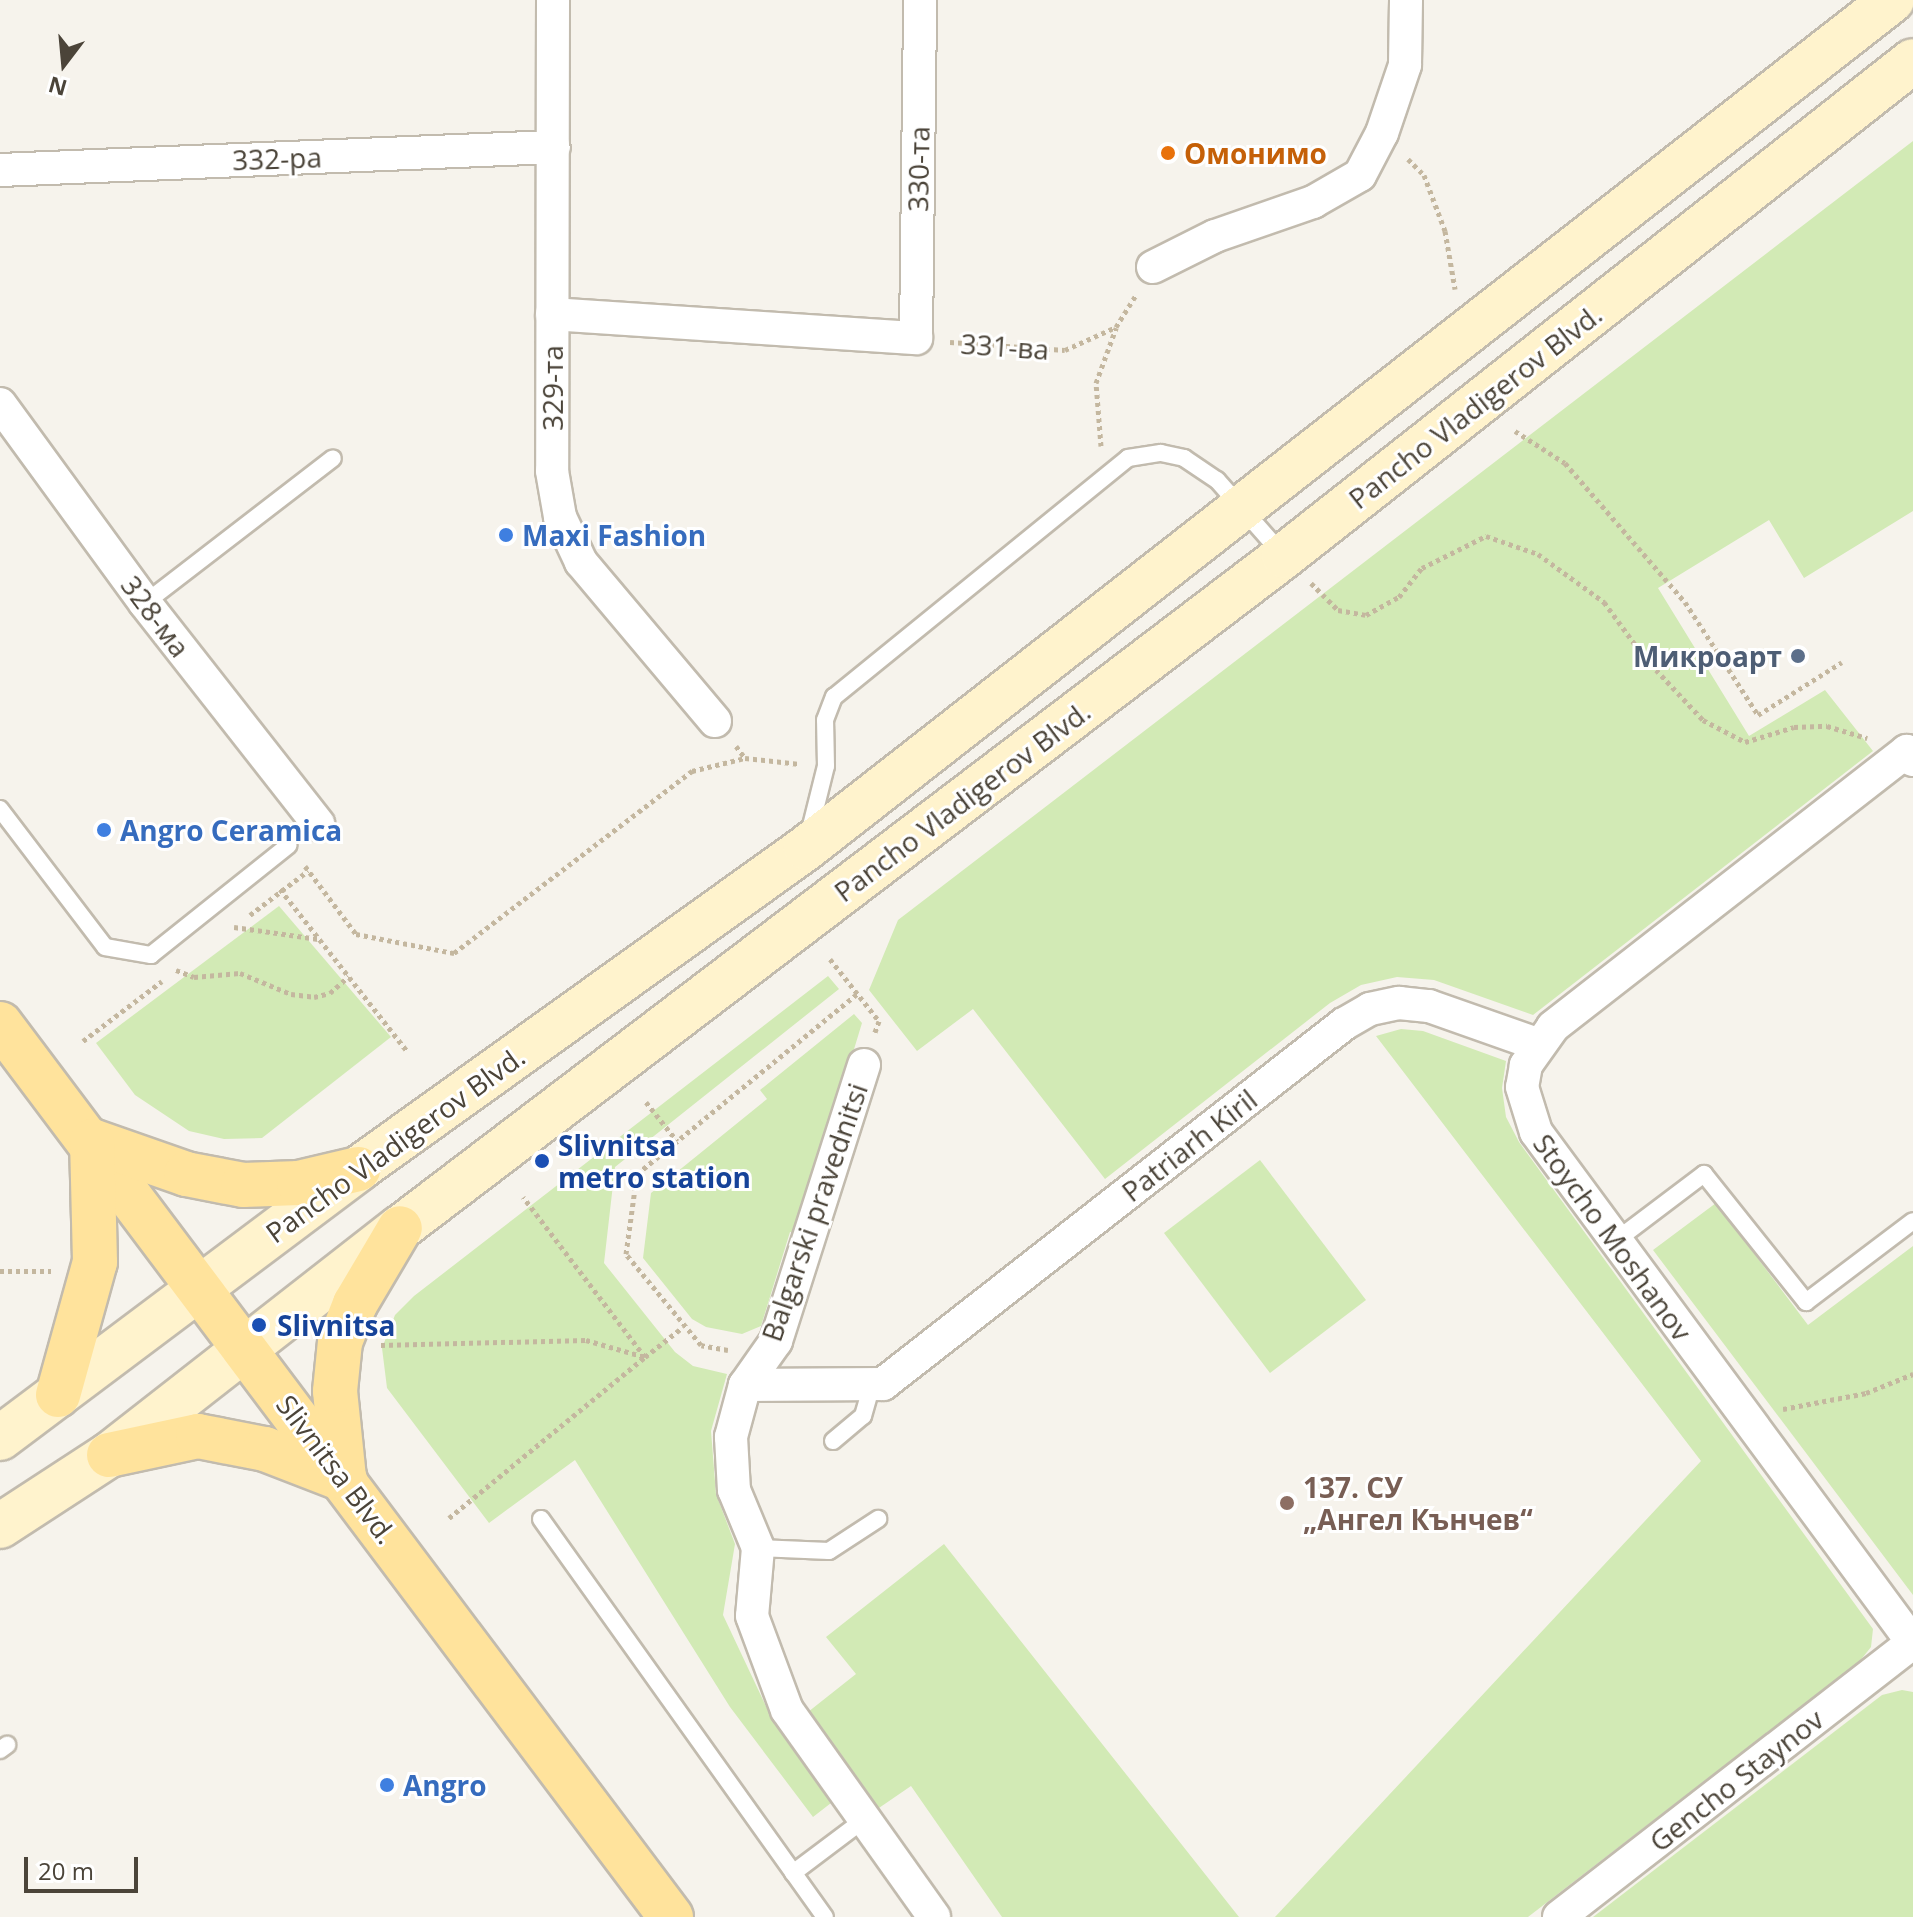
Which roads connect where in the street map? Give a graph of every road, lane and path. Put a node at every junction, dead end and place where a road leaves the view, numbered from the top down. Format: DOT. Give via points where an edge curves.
graph roads {
  1 [pos="553,0"];
  2 [pos="920,0"];
  3 [pos="1406,0"];
  4 [pos="1892,0"];
  5 [pos="1913,61"];
  6 [pos="1382,133"];
  7 [pos="554,147"];
  8 [pos="0,170"];
  9 [pos="1153,267"];
  10 [pos="1456,292"];
  11 [pos="552,314"];
  12 [pos="1116,327"];
  13 [pos="916,338"];
  14 [pos="0,404"];
  15 [pos="1515,431"];
  16 [pos="333,458"];
  17 [pos="1104,479"];
  18 [pos="1244,508"];
  19 [pos="1284,556"];
  20 [pos="145,603"];
  21 [pos="1842,662"];
  22 [pos="715,721"];
  23 [pos="1910,756"];
  24 [pos="745,758"];
  25 [pos="826,766"];
  26 [pos="0,809"];
  27 [pos="318,824"];
  28 [pos="289,845"];
  29 [pos="806,848"];
  30 [pos="262,866"];
  31 [pos="234,927"];
  32 [pos="319,939"];
  33 [pos="830,959"];
  34 [pos="176,970"];
  35 [pos="349,976"];
  36 [pos="858,993"];
  37 [pos="0,1024"];
  38 [pos="1537,1044"];
  39 [pos="407,1051"];
  40 [pos="864,1065"];
  41 [pos="646,1102"];
  42 [pos="92,1141"];
  43 [pos="677,1141"];
  44 [pos="358,1169"];
  45 [pos="523,1197"];
  46 [pos="1913,1221"];
  47 [pos="400,1228"];
  48 [pos="1614,1242"];
  49 [pos="0,1271"];
  50 [pos="58,1272"];
  51 [pos="201,1289"];
  52 [pos="367,1346"];
  53 [pos="246,1348"];
  54 [pos="645,1357"];
  55 [pos="1913,1374"];
  56 [pos="745,1385"];
  57 [pos="871,1388"];
  58 [pos="58,1395"];
  59 [pos="1739,1410"];
  60 [pos="0,1438"];
  61 [pos="833,1441"];
  62 [pos="109,1455"];
  63 [pos="345,1480"];
  64 [pos="449,1518"];
  65 [pos="541,1519"];
  66 [pos="878,1519"];
  67 [pos="0,1526"];
  68 [pos="758,1548"];
  69 [pos="1913,1642"];
  70 [pos="865,1819"];
  71 [pos="793,1873"];
  72 [pos="671,1917"];
  73 [pos="825,1917"];
  74 [pos="934,1917"];
  75 [pos="1559,1917"];
  1 -- 7 [label="street, 329-та"];
  2 -- 13 [label="street, 330-та"];
  3 -- 6 [label="street" via="1405,65"];
  4 -- 18 [label="main road, Pancho Vladigerov Blvd."];
  5 -- 19 [label="main road, Pancho Vladigerov Blvd."];
  6 -- 9 [label="street" via="1360,175 1313,202 1215,236"];
  6 -- 10 [label="path" via="1424,175 1445,231"];
  7 -- 8 [label="street, 332-ра"];
  7 -- 11 [label="street, 329-та"];
  9 -- 12 [label="path"];
  11 -- 13 [label="street"];
  11 -- 22 [label="street, 329-та" via="552,471 560,517 581,562"];
  12 -- 13 [label="path, 331-ва" via="1065,350"];
  12 -- 17 [label="path" via="1096,383"];
  14 -- 20 [label="street, 328-ма"];
  15 -- 21 [label="path" via="1565,463 1685,602 1758,715"];
  16 -- 20 [label="lane"];
  17 -- 18 [label="lane" via="1128,458 1161,453 1195,465"];
  17 -- 25 [label="lane" via="834,697 825,720"];
  18 -- 19 [label="lane"];
  18 -- 29 [label="main road, Pancho Vladigerov Blvd."];
  19 -- 23 [label="path" via="1338,610 1366,615 1399,597 1422,568 1486,536 1538,554 1604,602 1645,658 1703,720 1745,742 1794,727 1827,726"];
  19 -- 47 [label="main road, Pancho Vladigerov Blvd."];
  20 -- 27 [label="street, 328-ма"];
  22 -- 24 [label="path"];
  23 -- 38 [label="street"];
  24 -- 25 [label="path"];
  24 -- 28 [label="path" via="692,771 454,953 356,934"];
  25 -- 29 [label="lane"];
  26 -- 30 [label="lane" via="105,947 151,955"];
  28 -- 30 [label="lane"];
  29 -- 44 [label="main road, Pancho Vladigerov Blvd."];
  30 -- 32 [label="path"];
  31 -- 32 [label="path"];
  32 -- 35 [label="path"];
  33 -- 36 [label="path"];
  34 -- 35 [label="path" via="194,977 240,973 314,997 330,993"];
  35 -- 39 [label="path"];
  36 -- 40 [label="path" via="879,1021"];
  36 -- 43 [label="path"];
  37 -- 42 [label="main road, Slivnitsa Blvd."];
  38 -- 48 [label="street, Stoycho Moshanov" via="1526,1065 1526,1111"];
  38 -- 57 [label="street, Patriarh Kiril" via="1429,1006 1399,1003 1370,1009 883,1384"];
  40 -- 56 [label="street, Balgarski pravednitsi" via="776,1341"];
  41 -- 43 [label="path"];
  42 -- 44 [label="main road" via="186,1174 243,1185 299,1183"];
  42 -- 51 [label="main road, Slivnitsa Blvd."];
  42 -- 58 [label="main road" via="95,1262"];
  43 -- 54 [label="path" via="637,1174 626,1254 683,1327"];
  44 -- 51 [label="main road, Pancho Vladigerov Blvd."];
  45 -- 54 [label="path"];
  46 -- 48 [label="lane" via="1806,1302 1704,1174"];
  47 -- 53 [label="main road, Pancho Vladigerov Blvd."];
  47 -- 63 [label="main road" via="355,1304 340,1342 335,1391"];
  48 -- 59 [label="street, Stoycho Moshanov"];
  49 -- 50 [label="path"];
  51 -- 53 [label="main road, Slivnitsa Blvd."];
  51 -- 58 [label="main road, Pancho Vladigerov Blvd."];
  52 -- 54 [label="path" via="586,1340"];
  53 -- 62 [label="main road, Pancho Vladigerov Blvd."];
  53 -- 63 [label="main road, Slivnitsa Blvd."];
  54 -- 64 [label="path"];
  55 -- 59 [label="path" via="1866,1393 1797,1408"];
  56 -- 57 [label="street"];
  56 -- 68 [label="street, Balgarski pravednitsi" via="731,1437 734,1490"];
  57 -- 61 [label="lane" via="863,1416"];
  58 -- 60 [label="main road, Pancho Vladigerov Blvd."];
  59 -- 69 [label="street, Stoycho Moshanov"];
  62 -- 63 [label="main road" via="198,1436 265,1449"];
  62 -- 67 [label="main road, Pancho Vladigerov Blvd."];
  63 -- 72 [label="main road, Slivnitsa Blvd."];
  65 -- 71 [label="lane"];
  66 -- 68 [label="lane" via="829,1551"];
  68 -- 70 [label="street, Balgarski pravednitsi" via="752,1616 787,1710"];
  69 -- 75 [label="street, Gencho Staynov"];
  70 -- 71 [label="lane"];
  70 -- 74 [label="street, Balgarski pravednitsi"];
  71 -- 73 [label="lane"];
}
